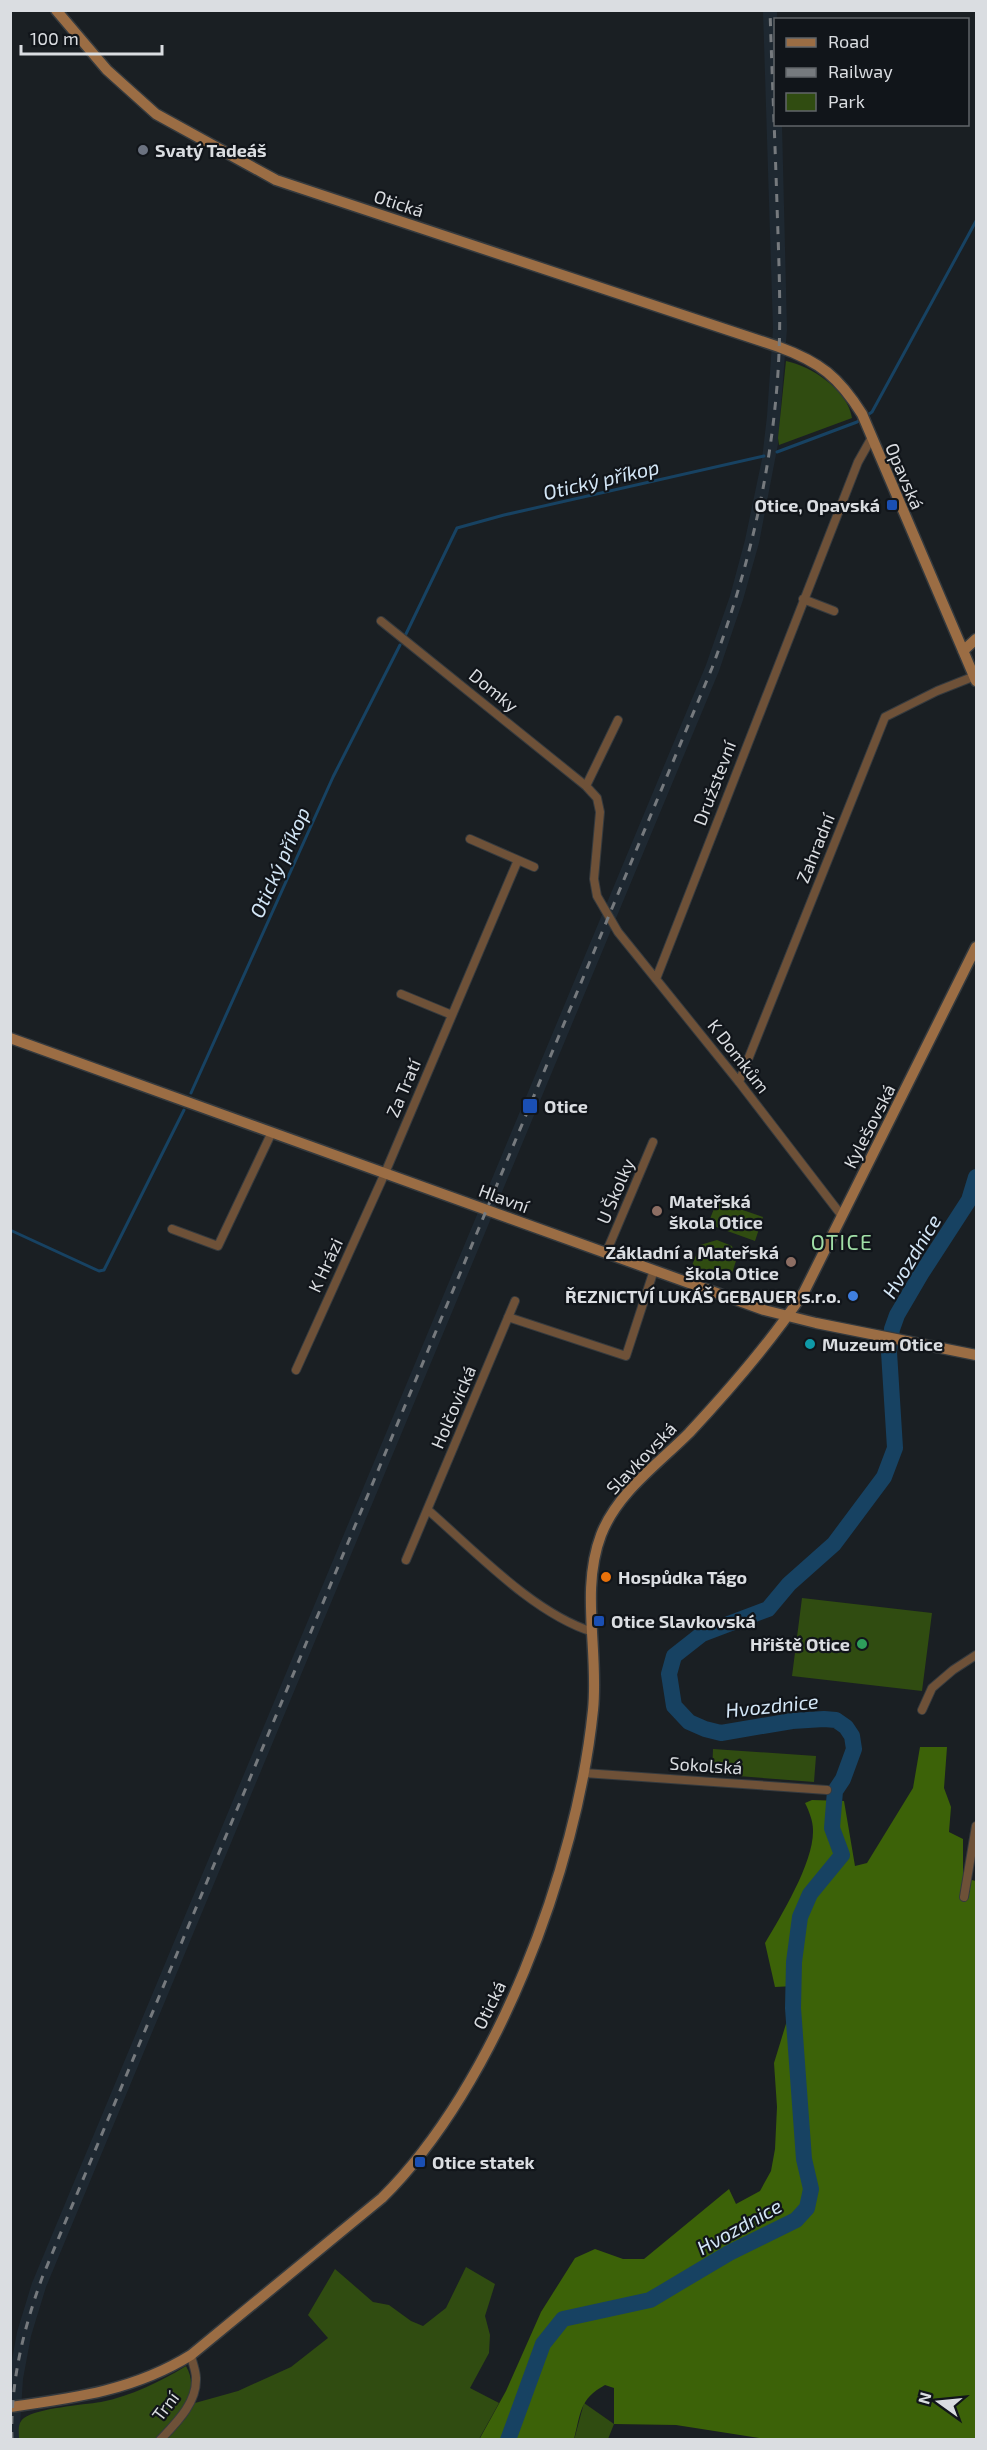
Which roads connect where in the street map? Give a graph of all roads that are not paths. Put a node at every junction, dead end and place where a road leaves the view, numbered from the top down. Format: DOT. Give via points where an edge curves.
graph roads {
  1 [pos="56,10"];
  2 [pos="779,347"];
  3 [pos="872,439"];
  4 [pos="803,599"];
  5 [pos="834,611"];
  6 [pos="381,621"];
  7 [pos="976,639"];
  8 [pos="963,651"];
  9 [pos="976,679"];
  10 [pos="618,720"];
  11 [pos="586,786"];
  12 [pos="470,839"];
  13 [pos="518,860"];
  14 [pos="534,867"];
  15 [pos="609,916"];
  16 [pos="976,947"];
  17 [pos="656,979"];
  18 [pos="401,994"];
  19 [pos="452,1015"];
  20 [pos="10,1038"];
  21 [pos="739,1082"];
  22 [pos="272,1132"];
  23 [pos="653,1142"];
  24 [pos="385,1173"];
  25 [pos="842,1216"];
  26 [pos="172,1229"];
  27 [pos="606,1253"];
  28 [pos="654,1270"];
  29 [pos="515,1301"];
  30 [pos="508,1317"];
  31 [pos="787,1317"];
  32 [pos="976,1355"];
  33 [pos="296,1370"];
  34 [pos="428,1510"];
  35 [pos="406,1560"];
  36 [pos="593,1632"];
  37 [pos="976,1654"];
  38 [pos="595,1689"];
  39 [pos="922,1710"];
  40 [pos="584,1773"];
  41 [pos="826,1790"];
  42 [pos="976,1826"];
  43 [pos="964,1897"];
  44 [pos="190,2355"];
  45 [pos="10,2408"];
  46 [pos="160,2439"];
  1 -- 2 [label="main road, Otická" via="107,70 156,114 276,180"];
  2 -- 3 [label="main road, Opavská" via="815,362 836,377 862,414"];
  3 -- 4 [label="street, Družstevní" via="858,462"];
  3 -- 8 [label="main road, Opavská"];
  4 -- 5 [label="street"];
  4 -- 17 [label="street, Družstevní"];
  6 -- 11 [label="street, Domky"];
  7 -- 8 [label="main road"];
  8 -- 9 [label="main road"];
  9 -- 21 [label="street, Zahradní" via="937,691 885,717"];
  10 -- 11 [label="street"];
  11 -- 15 [label="street, Domky" via="597,798 600,812 594,879 597,896"];
  12 -- 13 [label="street"];
  13 -- 14 [label="street"];
  13 -- 19 [label="street, Za Tratí"];
  15 -- 17 [label="street, K Domkům"];
  16 -- 25 [label="main road, Kylešovská"];
  17 -- 21 [label="street, K Domkům"];
  18 -- 19 [label="street"];
  19 -- 24 [label="street, Za Tratí"];
  20 -- 22 [label="main road, Hlavní"];
  21 -- 25 [label="street, K Domkům"];
  22 -- 24 [label="main road, Hlavní"];
  22 -- 26 [label="street" via="218,1246"];
  23 -- 27 [label="street, U Školky"];
  24 -- 27 [label="main road, Hlavní"];
  24 -- 33 [label="street, K Hrázi"];
  25 -- 31 [label="main road, Kylešovská"];
  27 -- 28 [label="main road, Hlavní"];
  28 -- 30 [label="street" via="626,1356"];
  28 -- 31 [label="main road, Hlavní"];
  29 -- 30 [label="street, Holčovická"];
  30 -- 34 [label="street, Holčovická"];
  31 -- 32 [label="main road, Hlavní"];
  31 -- 36 [label="main road, Slavkovská" via="741,1375 613,1512 592,1568"];
  34 -- 35 [label="street, Holčovická"];
  34 -- 36 [label="street" via="499,1573 558,1618"];
  36 -- 38 [label="main road, Slavkovská"];
  37 -- 39 [label="street" via="932,1688"];
  38 -- 40 [label="main road, Otická"];
  40 -- 41 [label="street, Sokolská"];
  40 -- 44 [label="main road, Otická" via="537,1938 509,2004 429,2144 382,2199"];
  42 -- 43 [label="street"];
  44 -- 45 [label="main road, Otická" via="122,2387"];
  44 -- 46 [label="street, Trní" via="196,2379 193,2399"];
}
